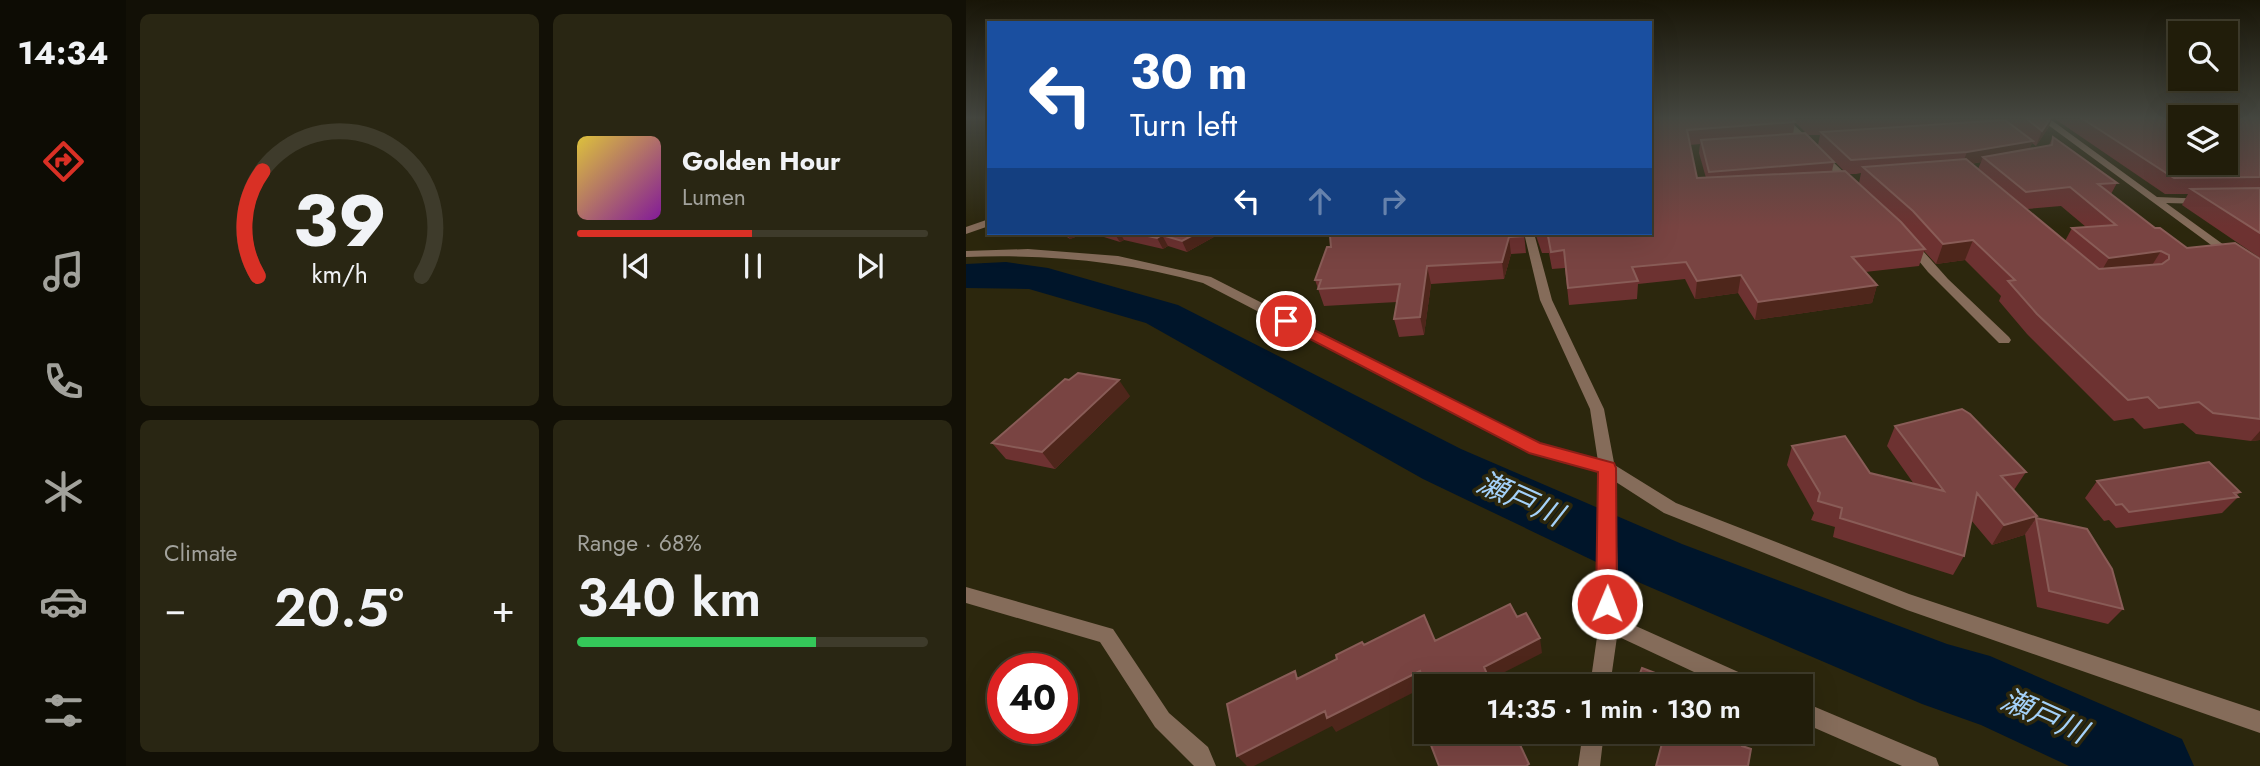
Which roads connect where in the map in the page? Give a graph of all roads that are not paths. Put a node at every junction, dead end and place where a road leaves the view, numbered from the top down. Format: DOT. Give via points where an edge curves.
graph roads {
  1 [pos="1819,155"];
  2 [pos="2093,155"];
  3 [pos="1848,181"];
  4 [pos="1835,182"];
  5 [pos="1859,185"];
  6 [pos="2156,200"];
  7 [pos="2214,201"];
  8 [pos="987,223"];
  9 [pos="966,231"];
  10 [pos="1903,233"];
  11 [pos="1530,235"];
  12 [pos="966,254"];
  13 [pos="2260,276"];
  14 [pos="2004,340"];
  15 [pos="1607,468"];
  16 [pos="966,595"];
  17 [pos="1608,614"];
  18 [pos="1601,674"];
  19 [pos="1724,674"];
  20 [pos="1813,716"];
  21 [pos="2260,723"];
  22 [pos="1592,744"];
  23 [pos="1205,766"];
  24 [pos="1589,766"];
  25 [pos="1928,766"];
  1 -- 3 [label="street"];
  2 -- 6 [label="street"];
  3 -- 4 [label="street"];
  3 -- 5 [label="street"];
  6 -- 7 [label="street"];
  6 -- 13 [label="street"];
  8 -- 9 [label="street"];
  10 -- 14 [label="street" via="1925,263"];
  11 -- 15 [label="street" via="1546,300 1597,409"];
  12 -- 15 [label="street" via="1074,253 1157,265 1207,280 1535,449"];
  15 -- 17 [label="street"];
  15 -- 21 [label="street" via="1670,508 1895,597"];
  16 -- 23 [label="street" via="1106,635 1162,720 1200,755"];
  17 -- 18 [label="street"];
  17 -- 19 [label="street"];
  20 -- 25 [label="street"];
  22 -- 24 [label="street"];
}
